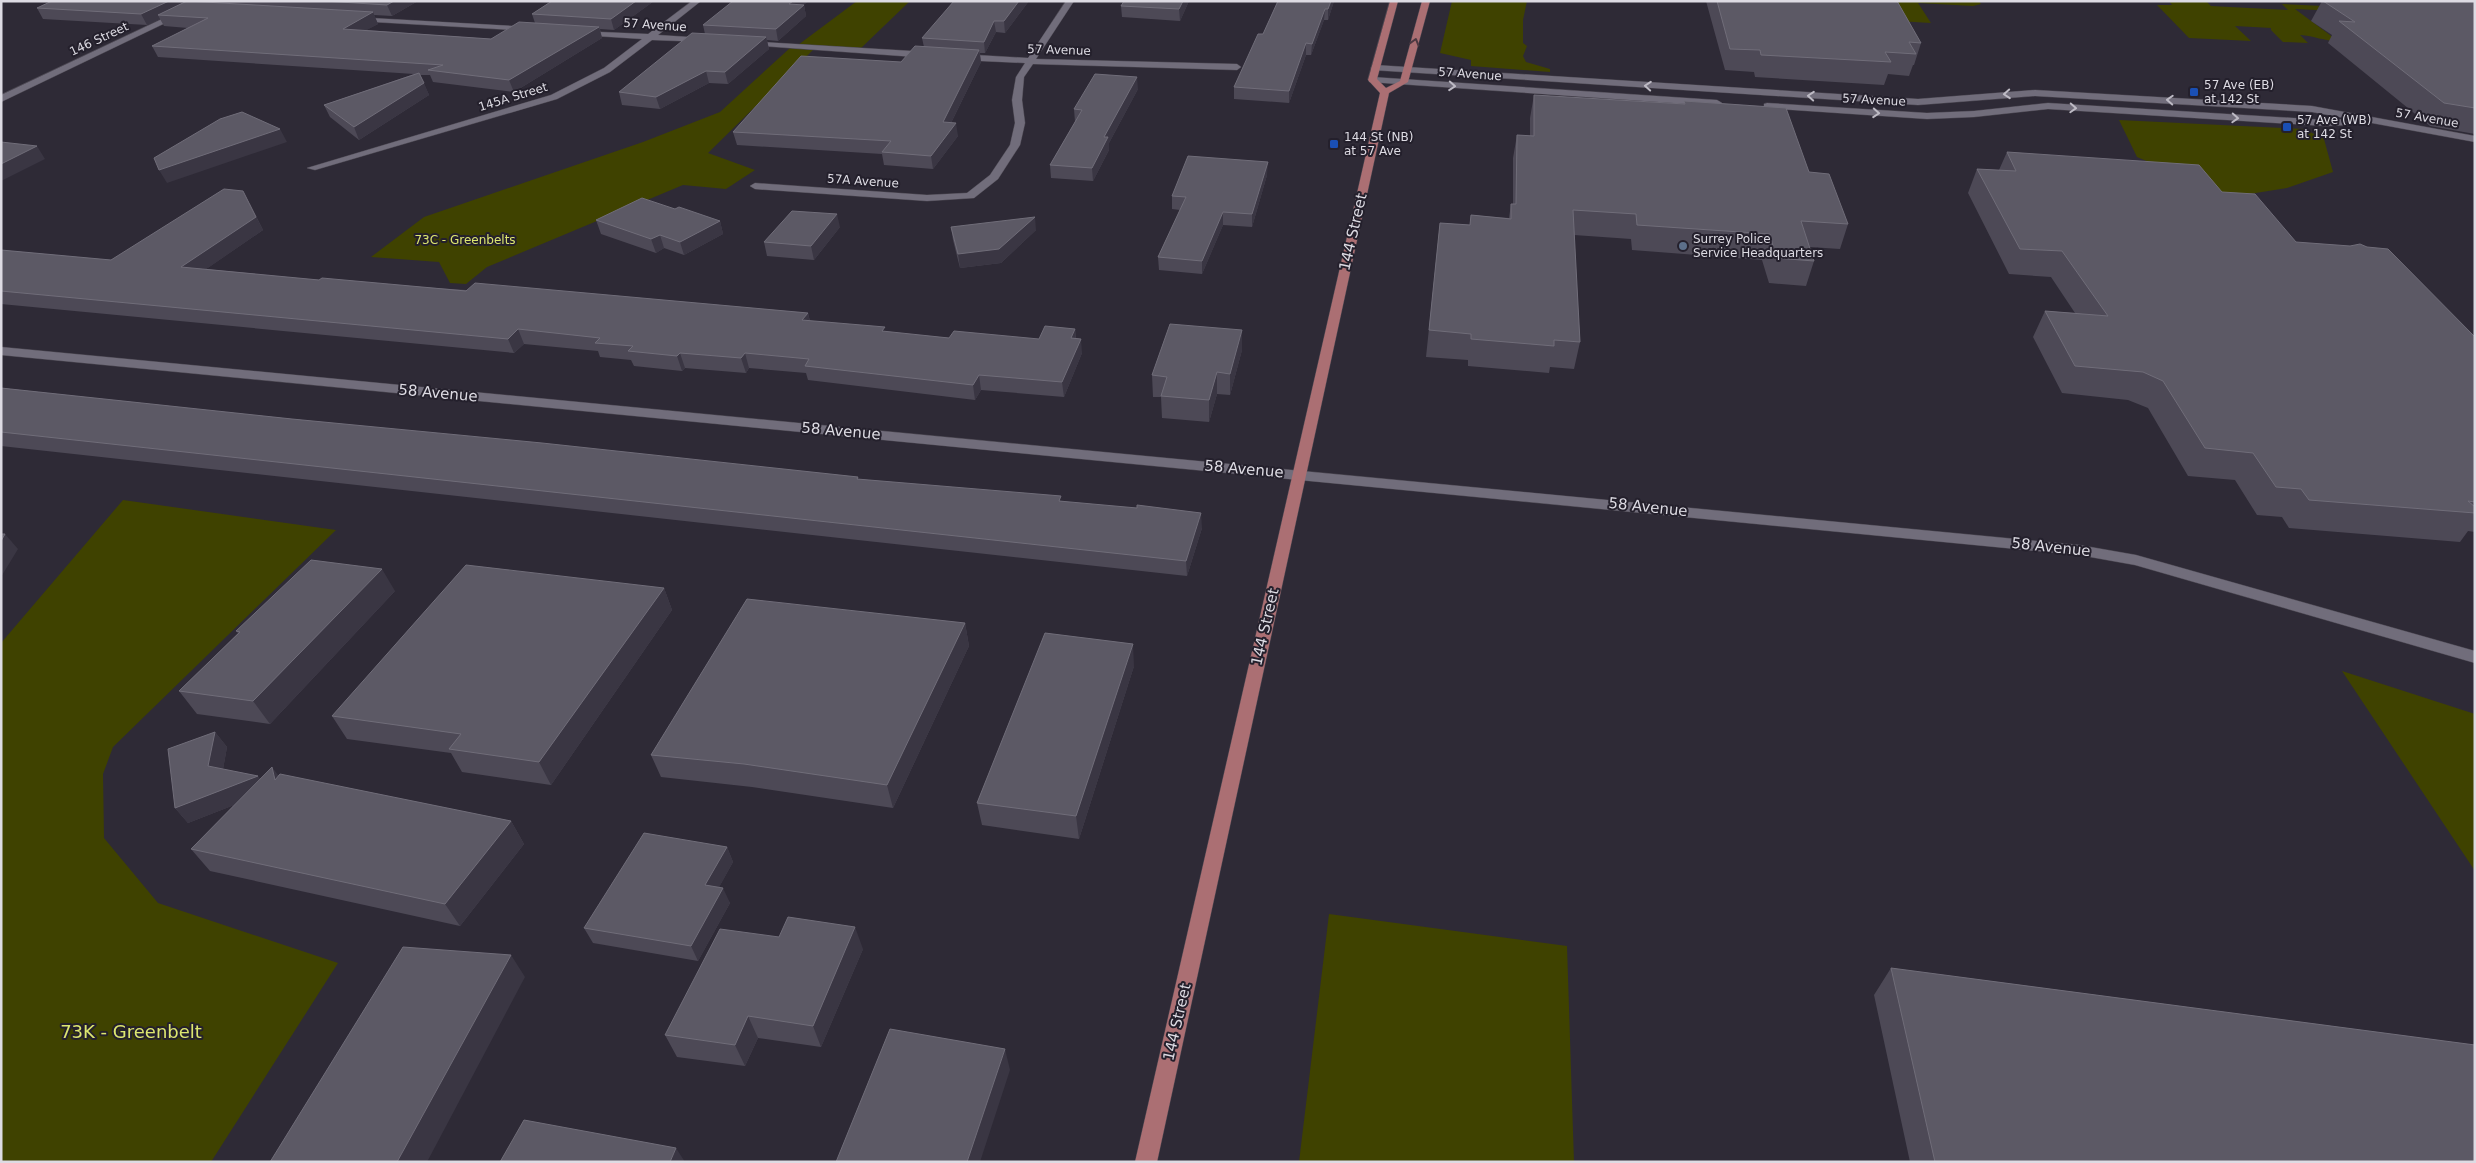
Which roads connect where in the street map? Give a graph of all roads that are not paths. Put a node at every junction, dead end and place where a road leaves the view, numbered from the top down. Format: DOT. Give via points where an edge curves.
graph roads {
  1 [pos="207,1"];
  2 [pos="697,1"];
  3 [pos="1070,1"];
  4 [pos="1394,1"];
  5 [pos="1426,1"];
  6 [pos="192,8"];
  7 [pos="214,10"];
  8 [pos="343,18"];
  9 [pos="536,30"];
  10 [pos="574,32"];
  11 [pos="651,37"];
  12 [pos="716,41"];
  13 [pos="736,42"];
  14 [pos="935,55"];
  15 [pos="954,56"];
  16 [pos="1030,61"];
  17 [pos="1237,67"];
  18 [pos="1375,68"];
  19 [pos="1407,70"];
  20 [pos="1372,80"];
  21 [pos="1404,82"];
  22 [pos="1385,92"];
  23 [pos="1,99"];
  24 [pos="1723,104"];
  25 [pos="1752,106"];
  26 [pos="2374,122"];
  27 [pos="2475,139"];
  28 [pos="312,168"];
  29 [pos="755,186"];
  30 [pos="1,351"];
  31 [pos="1299,474"];
  32 [pos="2475,657"];
  33 [pos="1146,1162"];
  1 -- 6 [label="street, 146 Street"];
  2 -- 11 [label="street, 145A Street"];
  3 -- 16 [label="street"];
  4 -- 18 [label="main road"];
  19 -- 5 [label="main road, one-way"];
  6 -- 7 [label="street"];
  6 -- 23 [label="street, 146 Street"];
  8 -- 9 [label="street"];
  10 -- 11 [label="street, 57 Avenue"];
  11 -- 12 [label="street, 57 Avenue"];
  11 -- 28 [label="street, 145A Street" via="607,70 554,97"];
  13 -- 14 [label="street"];
  15 -- 16 [label="street, 57 Avenue"];
  16 -- 17 [label="street, 57 Avenue"];
  16 -- 29 [label="street, 57A Avenue" via="1020,77 1017,100 1020,123 1015,145 994,177 970,196 927,198"];
  18 -- 19 [label="street, 57 Avenue"];
  18 -- 20 [label="main road"];
  19 -- 21 [label="main road"];
  26 -- 19 [label="street, 57 Avenue, one-way" via="2312,109 2070,94 2006,94 1918,102"];
  20 -- 21 [label="street, 57 Avenue"];
  20 -- 22 [label="main road"];
  21 -- 22 [label="main road"];
  21 -- 24 [label="street, 57 Avenue, one-way"];
  22 -- 31 [label="main road, 144 Street"];
  25 -- 26 [label="street, 57 Avenue, one-way" via="1927,116 2048,106 2325,123"];
  26 -- 27 [label="street, 57 Avenue"];
  30 -- 31 [label="street, 58 Avenue"];
  31 -- 32 [label="street, 58 Avenue" via="2087,551 2136,560"];
  31 -- 33 [label="main road, 144 Street"];
}
